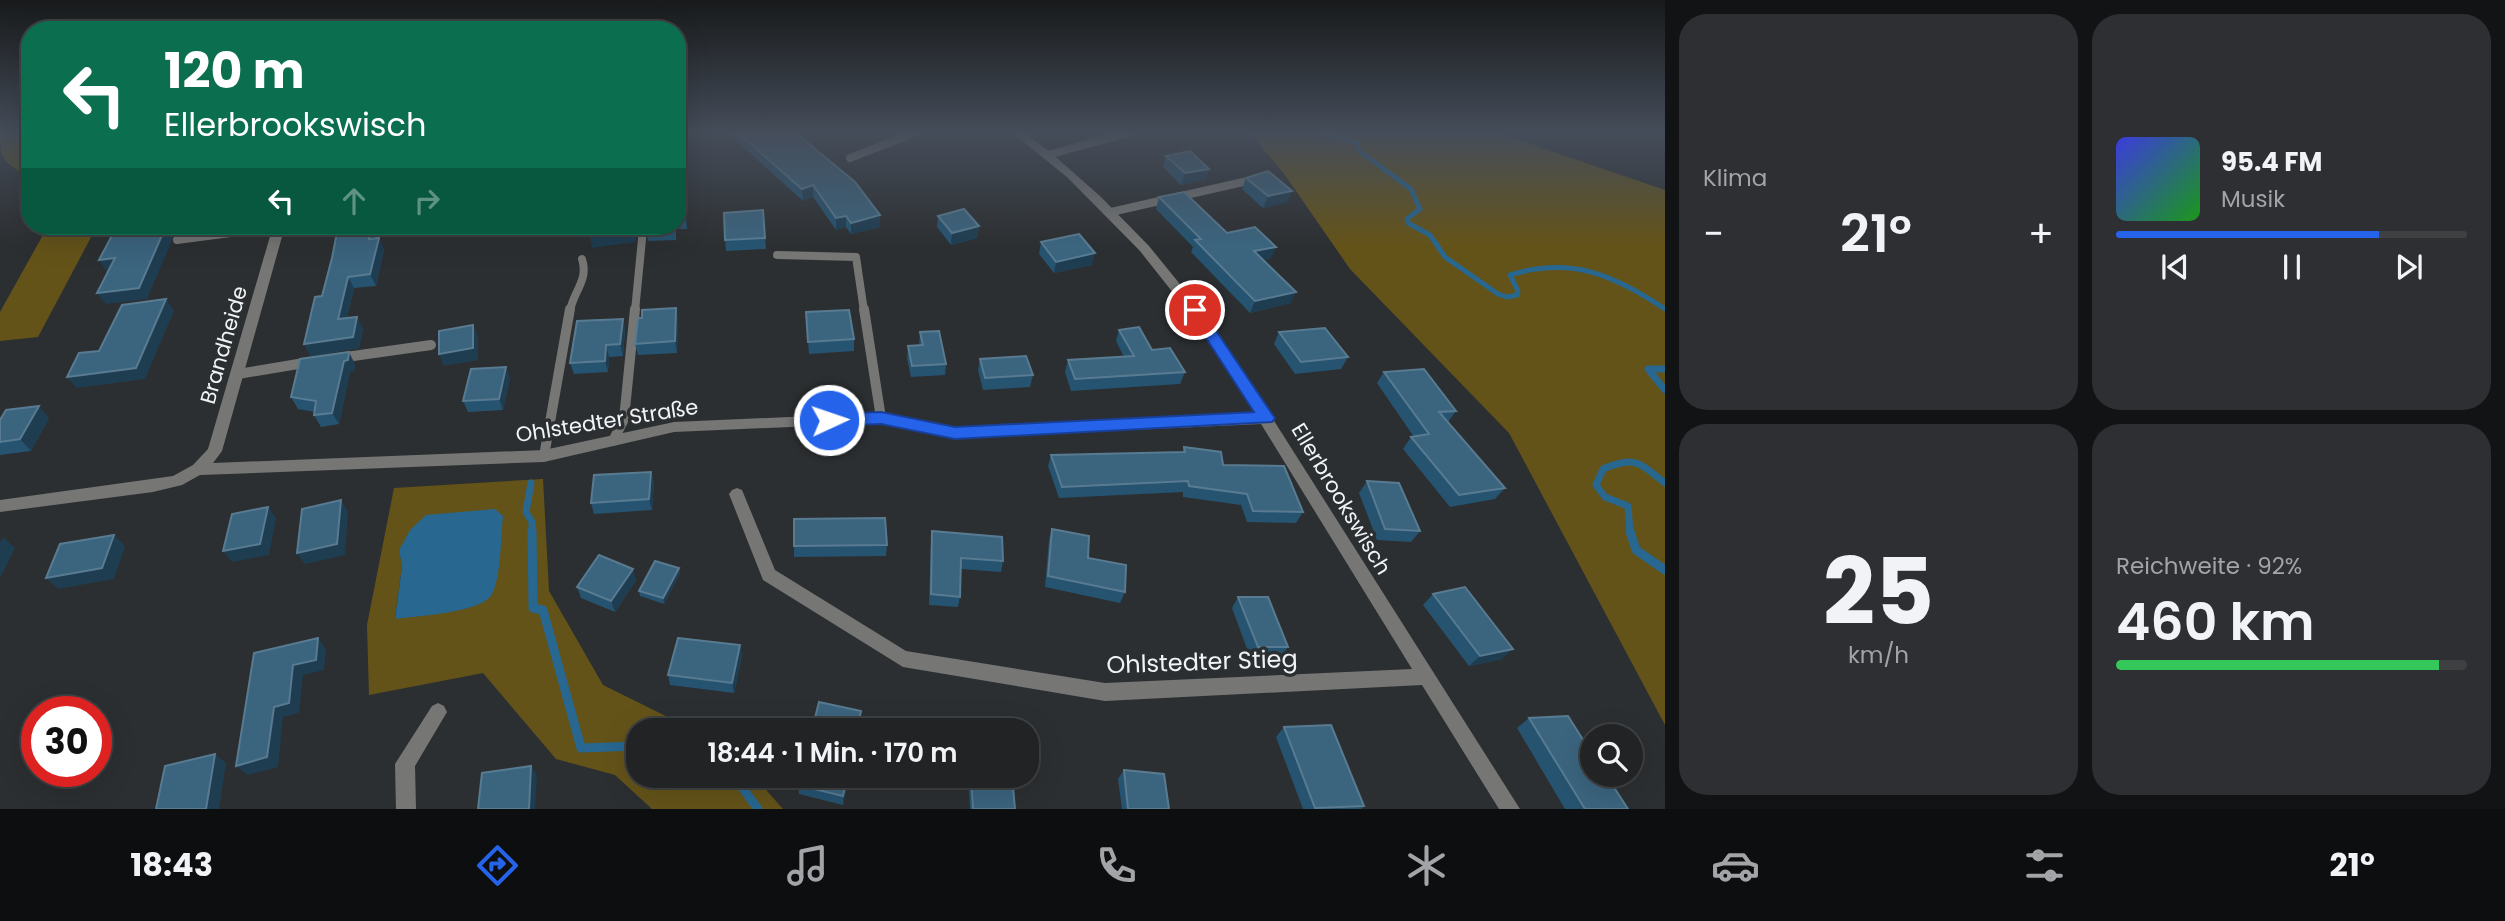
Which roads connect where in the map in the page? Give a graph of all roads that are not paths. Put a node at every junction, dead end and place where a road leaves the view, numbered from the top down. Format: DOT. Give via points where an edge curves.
graph roads {
  1 [pos="1066,171"];
  2 [pos="1243,182"];
  3 [pos="1111,212"];
  4 [pos="216,235"];
  5 [pos="277,235"];
  6 [pos="642,235"];
  7 [pos="177,240"];
  8 [pos="777,255"];
  9 [pos="582,258"];
  10 [pos="431,345"];
  11 [pos="238,374"];
  12 [pos="881,418"];
  13 [pos="1266,418"];
  14 [pos="613,440"];
  15 [pos="544,456"];
  16 [pos="198,469"];
  17 [pos="737,494"];
  18 [pos="0,506"];
  19 [pos="1425,677"];
  20 [pos="438,712"];
  21 [pos="406,809"];
  22 [pos="1510,809"];
  1 -- 3 [label="street, Ellerbrookswisch"];
  2 -- 3 [label="lane"];
  3 -- 13 [label="street, Ellerbrookswisch" via="1166,272 1209,329"];
  4 -- 7 [label="lane"];
  5 -- 11 [label="street, Brandheide"];
  6 -- 14 [label="lane" via="624,419"];
  8 -- 12 [label="lane" via="856,257"];
  9 -- 15 [label="lane" via="585,277 572,300"];
  10 -- 11 [label="lane"];
  11 -- 16 [label="street, Brandheide" via="215,452"];
  12 -- 13 [label="street, Ohlstedter Straße" via="955,433"];
  12 -- 14 [label="street, Ohlstedter Straße" via="674,427"];
  13 -- 19 [label="street, Ellerbrookswisch"];
  14 -- 15 [label="street, Ohlstedter Straße"];
  15 -- 16 [label="street, Ohlstedter Straße"];
  16 -- 18 [label="street, Ohlstedter Straße" via="177,481 153,486"];
  17 -- 19 [label="street, Ohlstedter Stieg" via="769,575 903,659 1105,692"];
  19 -- 22 [label="street"];
  20 -- 21 [label="street" via="405,764"];
}
